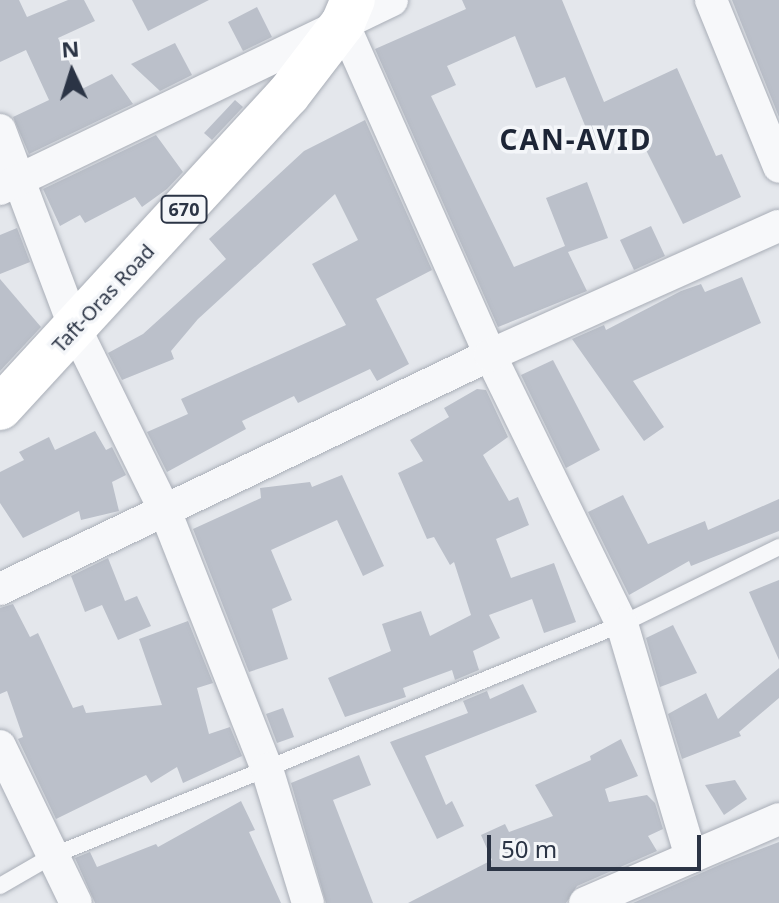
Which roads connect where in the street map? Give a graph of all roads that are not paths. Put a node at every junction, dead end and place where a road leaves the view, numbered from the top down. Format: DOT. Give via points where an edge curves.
graph roads {
  1 [pos="392,0"];
  2 [pos="711,0"];
  3 [pos="348,11"];
  4 [pos="0,130"];
  5 [pos="779,167"];
  6 [pos="11,184"];
  7 [pos="779,226"];
  8 [pos="75,328"];
  9 [pos="490,355"];
  10 [pos="0,408"];
  11 [pos="166,513"];
  12 [pos="779,547"];
  13 [pos="0,589"];
  14 [pos="622,624"];
  15 [pos="0,746"];
  16 [pos="267,769"];
  17 [pos="779,819"];
  18 [pos="52,856"];
  19 [pos="691,857"];
  20 [pos="0,886"];
  21 [pos="76,903"];
  22 [pos="308,903"];
  23 [pos="585,903"];
  1 -- 3 [label="street"];
  2 -- 5 [label="street"];
  3 -- 6 [label="street"];
  3 -- 8 [label="main road, Taft-Oras Road / 670" via="288,95"];
  3 -- 9 [label="street"];
  4 -- 6 [label="street"];
  6 -- 8 [label="street"];
  7 -- 9 [label="street"];
  8 -- 10 [label="main road, Taft-Oras Road / 670"];
  8 -- 11 [label="street"];
  9 -- 11 [label="street"];
  9 -- 14 [label="street"];
  11 -- 13 [label="street"];
  11 -- 16 [label="street"];
  12 -- 14 [label="lane"];
  14 -- 16 [label="lane"];
  14 -- 19 [label="street"];
  15 -- 18 [label="street"];
  16 -- 18 [label="lane"];
  16 -- 22 [label="street"];
  17 -- 19 [label="street"];
  18 -- 20 [label="lane"];
  18 -- 21 [label="street"];
  19 -- 23 [label="street"];
}
